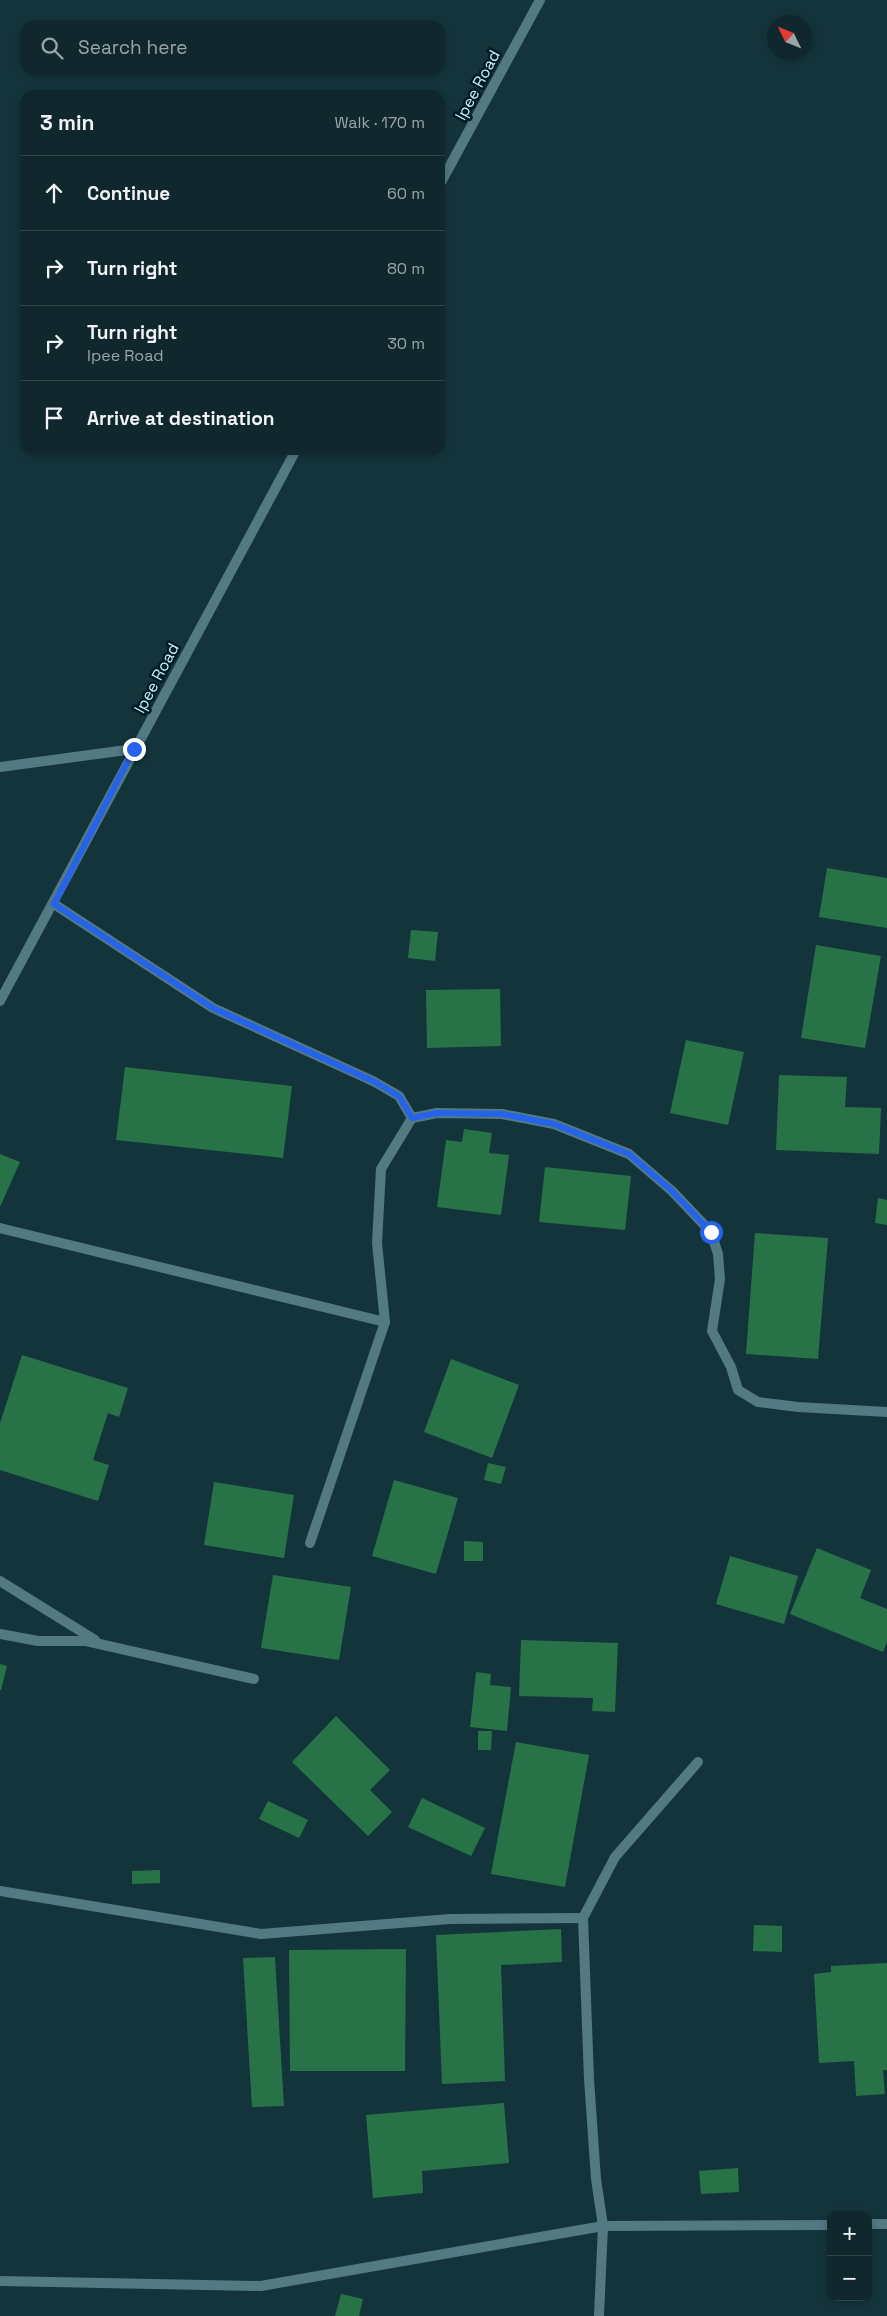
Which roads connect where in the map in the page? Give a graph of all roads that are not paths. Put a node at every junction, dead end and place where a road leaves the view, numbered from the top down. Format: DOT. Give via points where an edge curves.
graph roads {
  1 [pos="540,0"];
  2 [pos="445,175"];
  3 [pos="293,455"];
  4 [pos="134,749"];
  5 [pos="0,767"];
  6 [pos="54,904"];
  7 [pos="0,1000"];
  8 [pos="412,1118"];
  9 [pos="0,1228"];
  10 [pos="385,1322"];
  11 [pos="887,1412"];
  12 [pos="310,1543"];
  13 [pos="0,1582"];
  14 [pos="0,1634"];
  15 [pos="101,1644"];
  16 [pos="254,1679"];
  17 [pos="698,1762"];
  18 [pos="0,1891"];
  19 [pos="583,1918"];
  20 [pos="872,2224"];
  21 [pos="887,2224"];
  22 [pos="827,2225"];
  23 [pos="603,2226"];
  24 [pos="0,2281"];
  25 [pos="599,2316"];
  1 -- 2 [label="street, Ipee Road"];
  3 -- 4 [label="street, Ipee Road"];
  4 -- 5 [label="street"];
  4 -- 6 [label="street, Ipee Road"];
  6 -- 7 [label="street, Ipee Road"];
  6 -- 8 [label="street" via="213,1008 399,1096"];
  8 -- 10 [label="street" via="381,1169 377,1243"];
  8 -- 11 [label="street" via="437,1113 502,1114 554,1124 629,1154 672,1191 711,1232 718,1254 720,1279 712,1331 738,1390 758,1402"];
  9 -- 10 [label="street"];
  10 -- 12 [label="street"];
  13 -- 15 [label="street"];
  14 -- 15 [label="street" via="38,1641"];
  15 -- 16 [label="street"];
  17 -- 19 [label="street" via="615,1858"];
  18 -- 19 [label="street" via="262,1934 450,1919"];
  19 -- 23 [label="street" via="590,2097"];
  20 -- 21 [label="street"];
  22 -- 23 [label="street"];
  23 -- 24 [label="street" via="261,2286"];
  23 -- 25 [label="street"];
}
